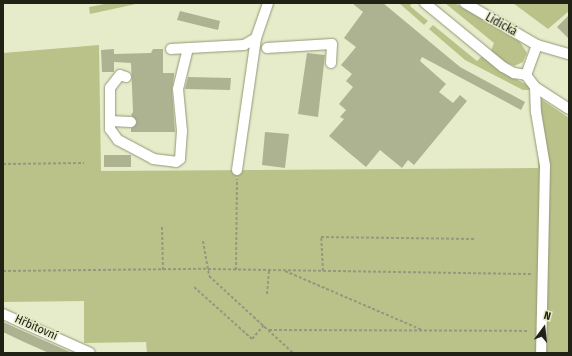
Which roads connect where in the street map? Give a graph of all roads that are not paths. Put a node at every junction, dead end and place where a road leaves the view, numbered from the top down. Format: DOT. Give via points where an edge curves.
graph roads {
  1 [pos="268,3"];
  2 [pos="425,3"];
  3 [pos="465,3"];
  4 [pos="256,38"];
  5 [pos="538,45"];
  6 [pos="188,48"];
  7 [pos="267,48"];
  8 [pos="171,49"];
  9 [pos="569,54"];
  10 [pos="331,63"];
  11 [pos="526,75"];
  12 [pos="126,77"];
  13 [pos="535,87"];
  14 [pos="569,109"];
  15 [pos="110,121"];
  16 [pos="131,122"];
  17 [pos="237,170"];
  18 [pos="3,314"];
  19 [pos="90,353"];
  20 [pos="541,353"];
  1 -- 4 [label="street"];
  2 -- 11 [label="street" via="503,67 514,74"];
  3 -- 5 [label="street, Lidická"];
  4 -- 6 [label="street" via="244,45"];
  4 -- 17 [label="street"];
  5 -- 9 [label="street, Lidická"];
  5 -- 11 [label="street"];
  6 -- 8 [label="street"];
  6 -- 15 [label="street" via="178,89 182,131 180,159 167,162 153,159 118,140 110,129"];
  7 -- 10 [label="street" via="332,44"];
  11 -- 13 [label="street"];
  12 -- 15 [label="street" via="120,75 110,88"];
  13 -- 14 [label="street"];
  13 -- 20 [label="street" via="536,112 545,166"];
  15 -- 16 [label="street"];
  18 -- 19 [label="street, Hřbitovní"];
}
